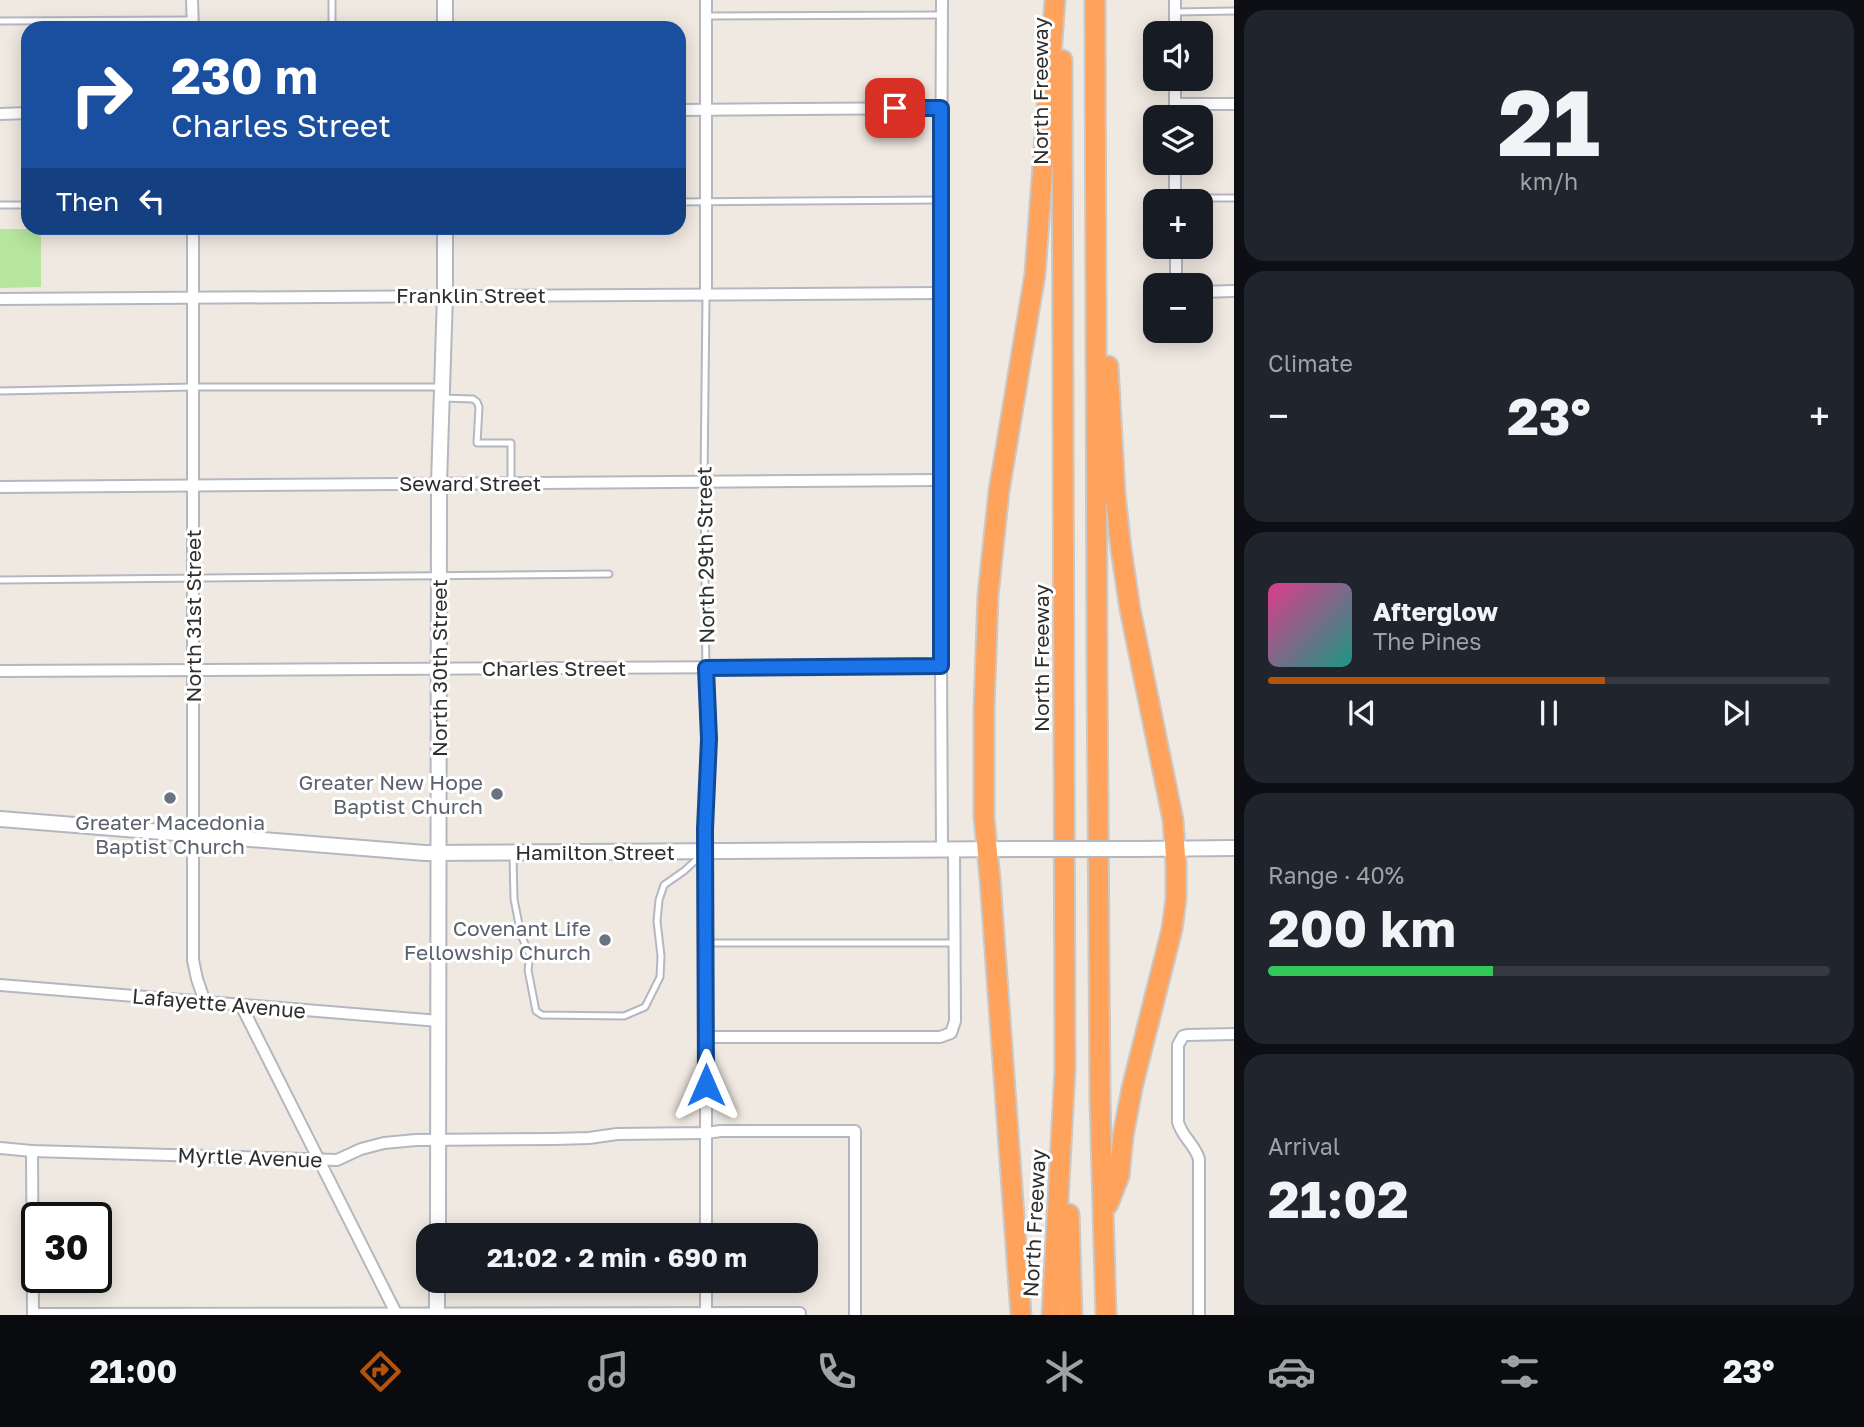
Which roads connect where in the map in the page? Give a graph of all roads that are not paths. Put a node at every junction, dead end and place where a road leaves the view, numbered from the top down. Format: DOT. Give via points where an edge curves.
graph roads {
  1 [pos="192,0"];
  2 [pos="332,0"];
  3 [pos="443,0"];
  4 [pos="706,0"];
  5 [pos="942,0"];
  6 [pos="1055,0"];
  7 [pos="1062,0"];
  8 [pos="1095,0"];
  9 [pos="1175,6"];
  10 [pos="1234,12"];
  11 [pos="942,15"];
  12 [pos="706,16"];
  13 [pos="0,21"];
  14 [pos="21,21"];
  15 [pos="193,21"];
  16 [pos="332,21"];
  17 [pos="444,21"];
  18 [pos="1095,82"];
  19 [pos="1175,91"];
  20 [pos="1175,104"];
  21 [pos="1234,104"];
  22 [pos="941,108"];
  23 [pos="705,109"];
  24 [pos="686,110"];
  25 [pos="21,113"];
  26 [pos="0,114"];
  27 [pos="1234,198"];
  28 [pos="1213,199"];
  29 [pos="941,200"];
  30 [pos="686,202"];
  31 [pos="706,202"];
  32 [pos="0,205"];
  33 [pos="21,205"];
  34 [pos="193,235"];
  35 [pos="445,235"];
  36 [pos="1213,292"];
  37 [pos="1234,292"];
  38 [pos="941,293"];
  39 [pos="444,295"];
  40 [pos="706,295"];
  41 [pos="193,297"];
  42 [pos="0,299"];
  43 [pos="192,387"];
  44 [pos="0,391"];
  45 [pos="442,393"];
  46 [pos="940,480"];
  47 [pos="511,482"];
  48 [pos="704,482"];
  49 [pos="439,483"];
  50 [pos="192,485"];
  51 [pos="0,487"];
  52 [pos="609,574"];
  53 [pos="439,575"];
  54 [pos="193,578"];
  55 [pos="0,580"];
  56 [pos="941,666"];
  57 [pos="439,668"];
  58 [pos="706,668"];
  59 [pos="192,669"];
  60 [pos="0,671"];
  61 [pos="0,819"];
  62 [pos="192,834"];
  63 [pos="1176,848"];
  64 [pos="1234,848"];
  65 [pos="948,849"];
  66 [pos="987,849"];
  67 [pos="706,851"];
  68 [pos="439,853"];
  69 [pos="513,853"];
  70 [pos="706,943"];
  71 [pos="954,943"];
  72 [pos="0,985"];
  73 [pos="205,1002"];
  74 [pos="241,1005"];
  75 [pos="439,1021"];
  76 [pos="1234,1034"];
  77 [pos="706,1037"];
  78 [pos="1065,1069"];
  79 [pos="706,1133"];
  80 [pos="438,1139"];
  81 [pos="0,1148"];
  82 [pos="32,1150"];
  83 [pos="318,1160"];
  84 [pos="1105,1215"];
  85 [pos="438,1223"];
  86 [pos="706,1223"];
  87 [pos="437,1293"];
  88 [pos="706,1293"];
  89 [pos="800,1313"];
  90 [pos="706,1314"];
  91 [pos="33,1315"];
  92 [pos="397,1315"];
  93 [pos="437,1315"];
  94 [pos="855,1315"];
  95 [pos="1021,1315"];
  96 [pos="1052,1315"];
  97 [pos="1072,1315"];
  98 [pos="1106,1315"];
  99 [pos="1199,1315"];
  1 -- 15 [label="street"];
  2 -- 16 [label="lane"];
  3 -- 17 [label="main road"];
  4 -- 12 [label="street, North 29th Street"];
  5 -- 11 [label="street"];
  6 -- 66 [label="highway" via="1037,259 999,491 989,584 984,759"];
  7 -- 78 [label="highway, North Freeway"];
  8 -- 18 [label="highway"];
  9 -- 10 [label="lane"];
  11 -- 12 [label="lane"];
  11 -- 22 [label="street"];
  12 -- 23 [label="street, North 29th Street"];
  13 -- 14 [label="lane"];
  18 -- 63 [label="highway" via="1117,519"];
  18 -- 84 [label="highway" via="1100,1101"];
  19 -- 20 [label="street"];
  20 -- 21 [label="street"];
  22 -- 23 [label="street"];
  22 -- 29 [label="street"];
  23 -- 24 [label="street"];
  23 -- 31 [label="street, North 29th Street"];
  25 -- 26 [label="street"];
  27 -- 28 [label="lane"];
  29 -- 31 [label="lane"];
  29 -- 38 [label="street"];
  30 -- 31 [label="lane"];
  31 -- 40 [label="street, North 29th Street"];
  32 -- 33 [label="lane"];
  34 -- 41 [label="street, North 31st Street"];
  35 -- 39 [label="main road, North 30th Street"];
  36 -- 37 [label="street"];
  38 -- 40 [label="street, Franklin Street"];
  38 -- 46 [label="street"];
  39 -- 40 [label="street, Franklin Street"];
  39 -- 41 [label="street, Franklin Street"];
  39 -- 45 [label="main road, North 30th Street"];
  40 -- 48 [label="lane, North 29th Street"];
  41 -- 42 [label="street, Franklin Street"];
  41 -- 43 [label="street, North 31st Street"];
  43 -- 44 [label="lane"];
  43 -- 45 [label="lane"];
  43 -- 50 [label="street, North 31st Street"];
  45 -- 47 [label="lane" via="477,402 477,443 511,443"];
  45 -- 49 [label="main road, North 30th Street"];
  46 -- 48 [label="street, Seward Street"];
  46 -- 56 [label="street"];
  47 -- 48 [label="street, Seward Street"];
  47 -- 49 [label="street, Seward Street"];
  48 -- 58 [label="lane, North 29th Street"];
  49 -- 50 [label="street, Seward Street"];
  49 -- 53 [label="main road, North 30th Street"];
  50 -- 51 [label="street, Seward Street"];
  50 -- 54 [label="street, North 31st Street"];
  52 -- 53 [label="lane"];
  53 -- 54 [label="lane"];
  53 -- 57 [label="main road, North 30th Street"];
  54 -- 55 [label="lane"];
  54 -- 59 [label="street, North 31st Street"];
  56 -- 58 [label="street, Charles Street"];
  56 -- 65 [label="street"];
  57 -- 58 [label="street, Charles Street"];
  57 -- 59 [label="street, Charles Street"];
  57 -- 68 [label="main road, North 30th Street"];
  58 -- 67 [label="lane, North 29th Street"];
  59 -- 60 [label="street, Charles Street"];
  59 -- 62 [label="street, North 31st Street"];
  61 -- 62 [label="main road, Hamilton Street"];
  62 -- 68 [label="main road, Hamilton Street"];
  62 -- 73 [label="street, North 31st Street" via="194,968"];
  63 -- 64 [label="main road, Hamilton Street"];
  63 -- 66 [label="main road, Hamilton Street, bridge"];
  63 -- 84 [label="highway" via="1172,929 1132,1088 1119,1176"];
  65 -- 66 [label="main road, Hamilton Street"];
  65 -- 67 [label="main road, Hamilton Street"];
  65 -- 71 [label="street"];
  66 -- 95 [label="highway"];
  67 -- 69 [label="main road, Hamilton Street"];
  67 -- 69 [label="lane" via="664,885 657,921 660,977 645,1007 624,1016 542,1015 536,1011 528,970 530,956 517,922"];
  67 -- 70 [label="street, North 29th Street"];
  68 -- 69 [label="main road, Hamilton Street"];
  68 -- 75 [label="main road, North 30th Street"];
  70 -- 71 [label="lane"];
  70 -- 77 [label="street, North 29th Street"];
  71 -- 77 [label="street" via="955,1021 951,1033 940,1037"];
  72 -- 73 [label="street, Lafayette Avenue"];
  73 -- 74 [label="street, Lafayette Avenue"];
  74 -- 75 [label="street, Lafayette Avenue"];
  74 -- 83 [label="street"];
  75 -- 80 [label="main road, North 30th Street"];
  76 -- 99 [label="street" via="1183,1036 1178,1050 1177,1117 1199,1159"];
  77 -- 79 [label="street, North 29th Street"];
  78 -- 96 [label="highway, North Freeway"];
  78 -- 97 [label="highway"];
  79 -- 80 [label="street, Myrtle Avenue"];
  79 -- 86 [label="street, North 29th Street"];
  79 -- 94 [label="street, Myrtle Avenue" via="855,1131"];
  80 -- 83 [label="street, Myrtle Avenue" via="384,1143 337,1160"];
  80 -- 85 [label="main road, North 30th Street"];
  81 -- 82 [label="street, Myrtle Avenue"];
  82 -- 83 [label="street, Myrtle Avenue"];
  82 -- 91 [label="street"];
  83 -- 92 [label="street"];
  84 -- 98 [label="highway"];
  87 -- 93 [label="main road"];
  88 -- 90 [label="street"];
  89 -- 90 [label="street"];
  90 -- 93 [label="street"];
  91 -- 92 [label="street"];
  92 -- 93 [label="street"];
}
